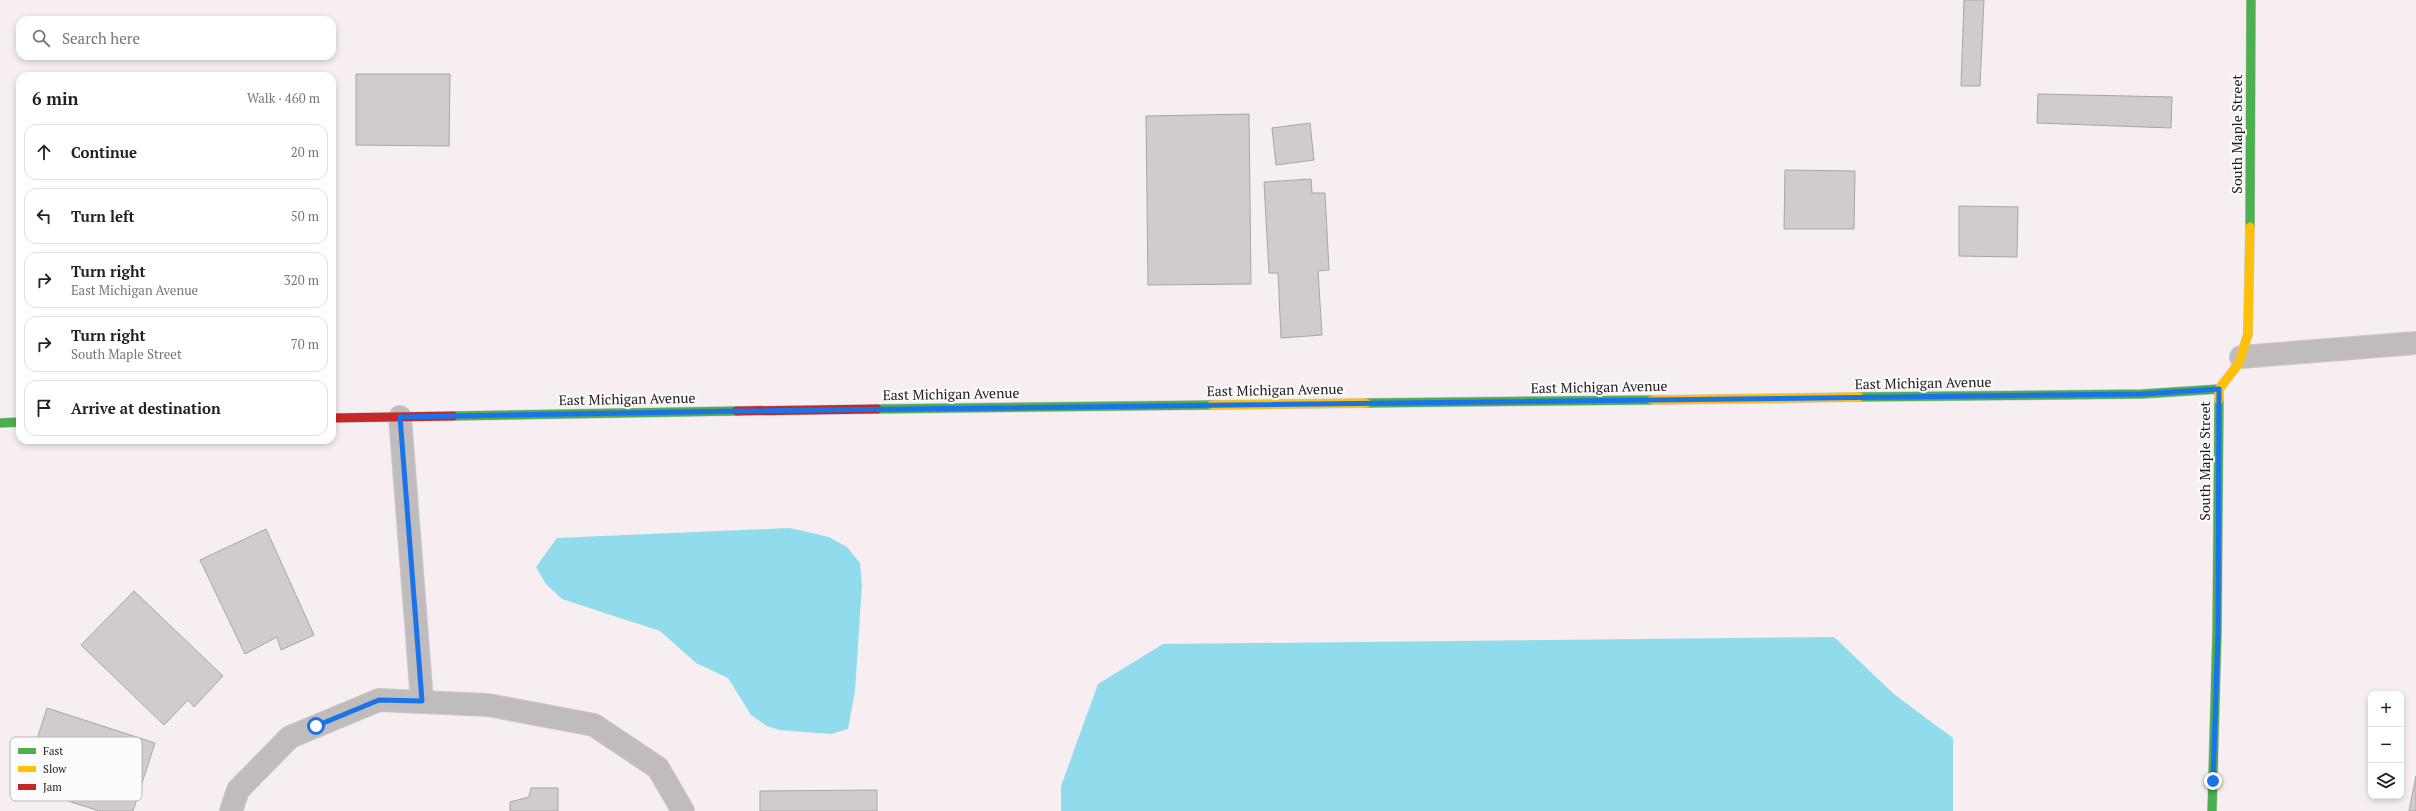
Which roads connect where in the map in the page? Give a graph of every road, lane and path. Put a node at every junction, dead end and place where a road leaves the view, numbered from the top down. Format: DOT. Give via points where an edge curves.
graph roads {
  1 [pos="2251,0"];
  2 [pos="2416,343"];
  3 [pos="2241,357"];
  4 [pos="2219,389"];
  5 [pos="400,417"];
  6 [pos="336,418"];
  7 [pos="16,422"];
  8 [pos="0,423"];
  9 [pos="422,701"];
  10 [pos="231,811"];
  11 [pos="683,811"];
  12 [pos="2212,811"];
  1 -- 3 [label="street, South Maple Street" via="2250,291 2248,334"];
  2 -- 3 [label="street"];
  3 -- 4 [label="street, South Maple Street"];
  4 -- 5 [label="street, East Michigan Avenue" via="2142,394"];
  4 -- 12 [label="street, South Maple Street" via="2218,631"];
  5 -- 6 [label="street, East Michigan Avenue"];
  5 -- 9 [label="street"];
  7 -- 8 [label="street"];
  9 -- 10 [label="street" via="379,700 290,737 238,790"];
  9 -- 11 [label="street" via="488,705 594,725 658,768"];
}
